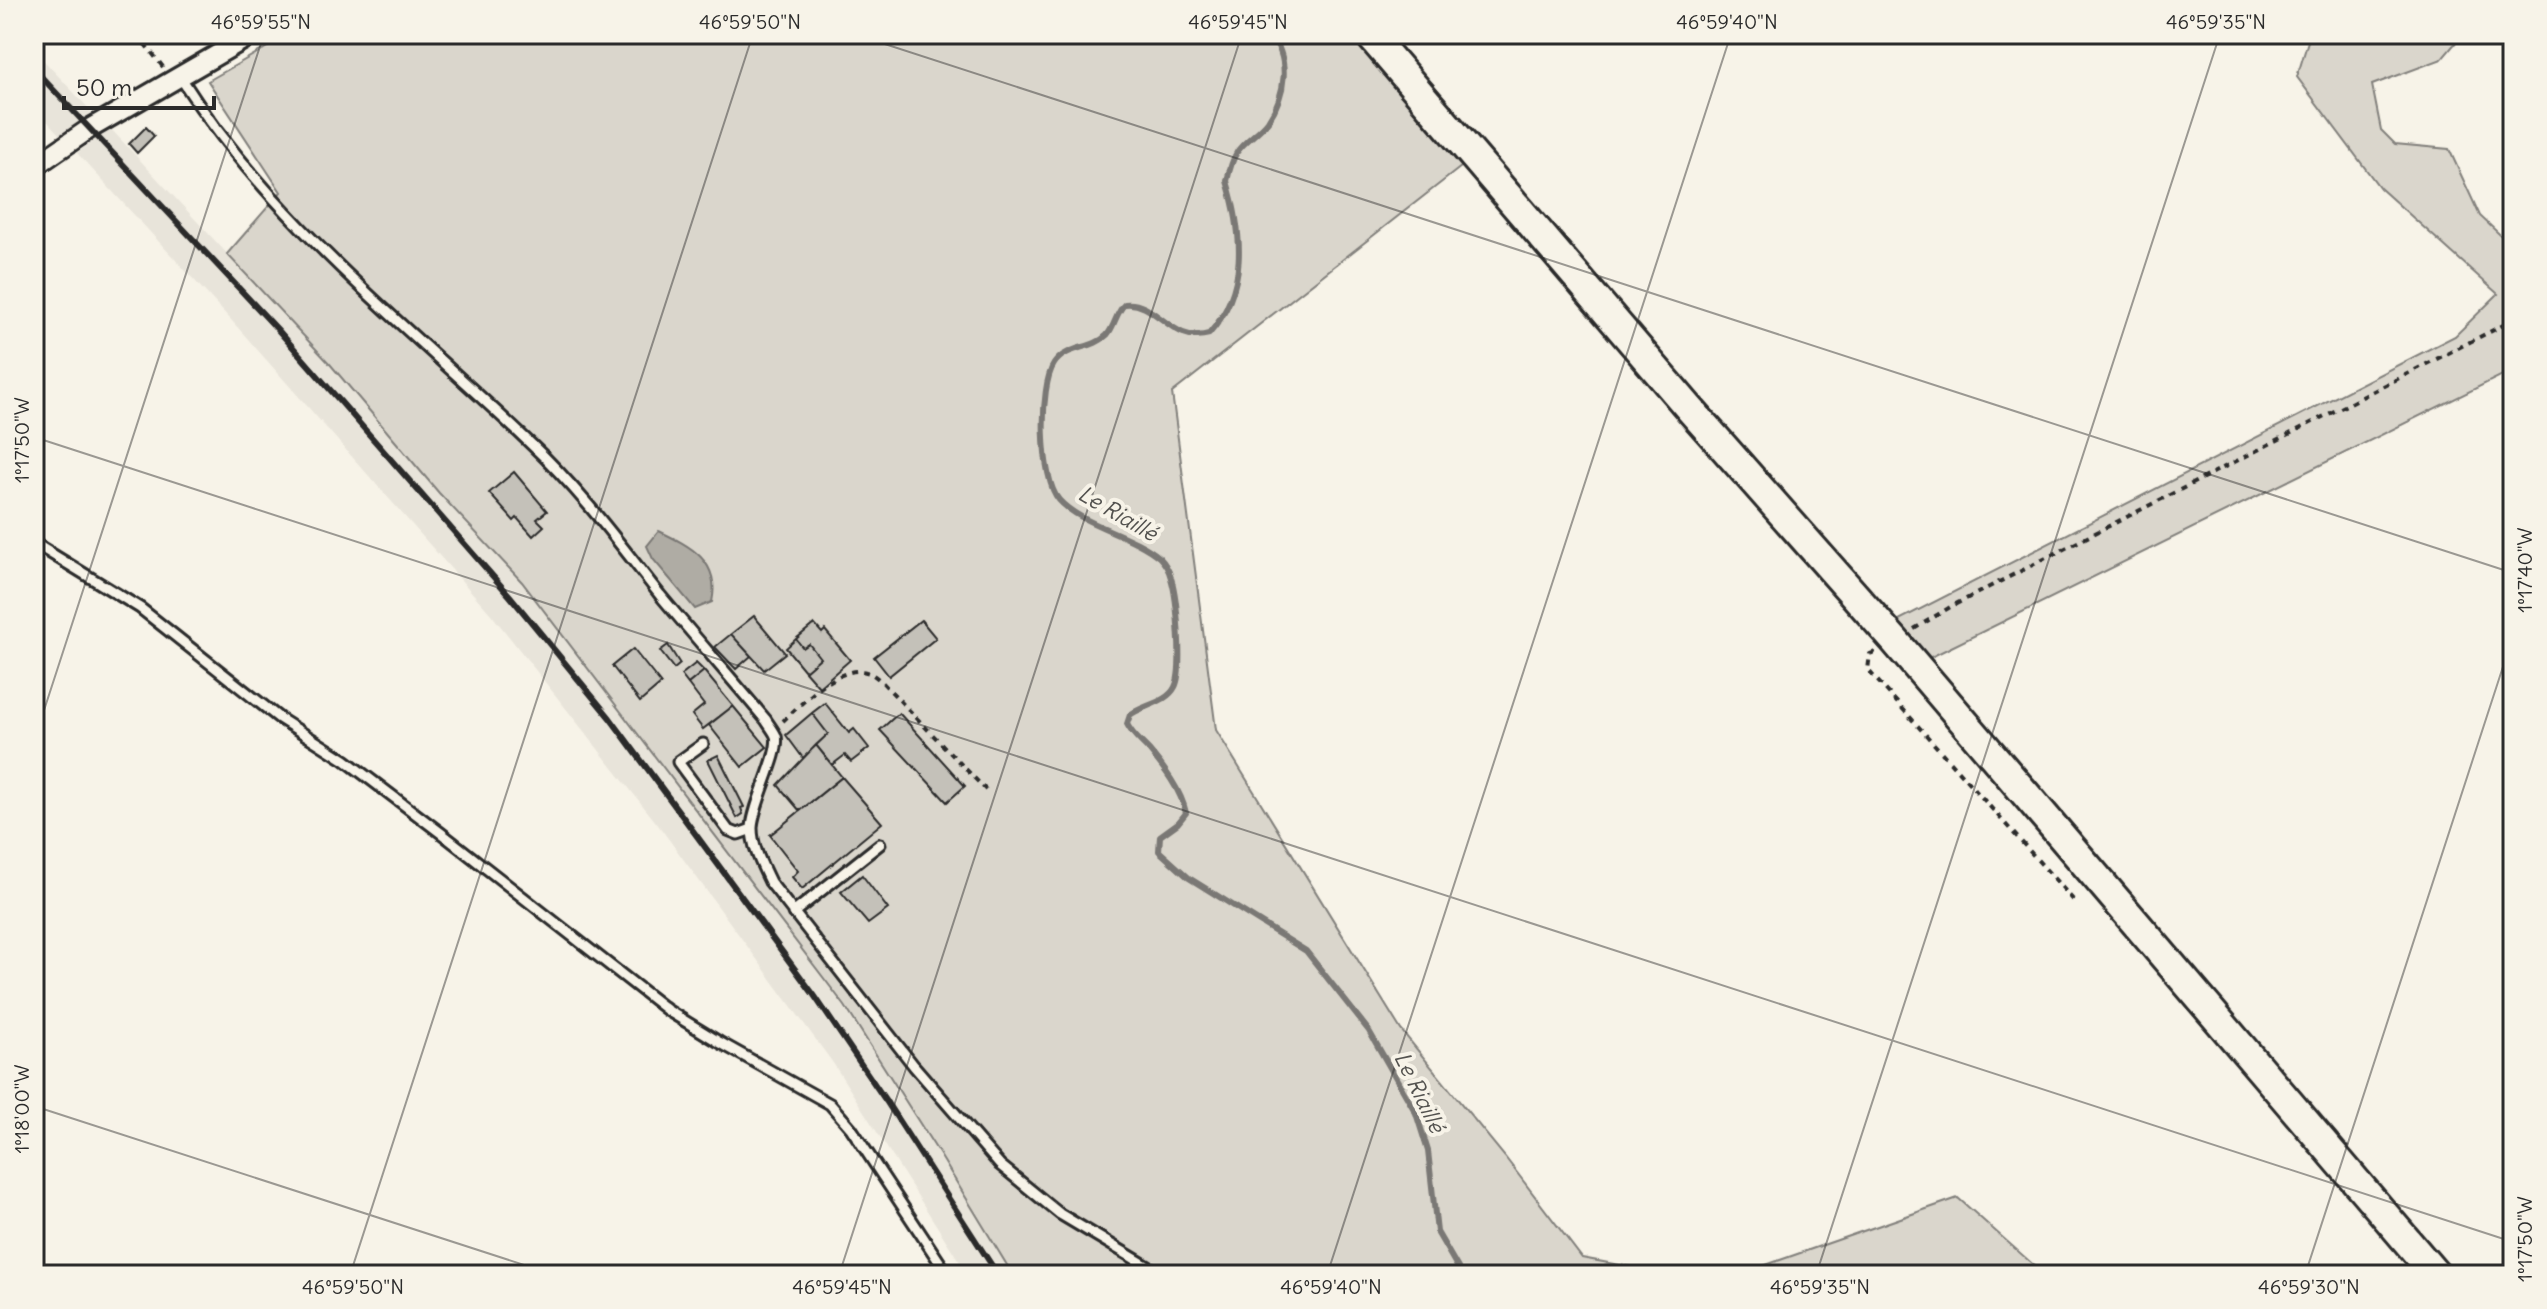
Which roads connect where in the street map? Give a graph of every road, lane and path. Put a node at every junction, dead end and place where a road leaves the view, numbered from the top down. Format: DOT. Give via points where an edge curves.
graph roads {
  1 [pos="137,34"];
  2 [pos="253,34"];
  3 [pos="1369,34"];
  4 [pos="178,79"];
  5 [pos="34,167"];
  6 [pos="2513,320"];
  7 [pos="34,543"];
  8 [pos="1895,641"];
  9 [pos="772,730"];
  10 [pos="703,744"];
  11 [pos="986,790"];
  12 [pos="752,829"];
  13 [pos="880,844"];
  14 [pos="2076,903"];
  15 [pos="793,913"];
  16 [pos="948,1275"];
  17 [pos="1162,1275"];
  18 [pos="2436,1275"];
  1 -- 4 [label="path"];
  2 -- 4 [label="street"];
  3 -- 8 [label="main road"];
  4 -- 5 [label="street"];
  4 -- 9 [label="lane" via="306,232 531,444 599,516"];
  6 -- 8 [label="path" via="1952,606"];
  7 -- 16 [label="lane" via="140,608 667,1010 830,1104"];
  8 -- 14 [label="path" via="1870,654 1868,670"];
  8 -- 18 [label="main road"];
  9 -- 11 [label="path" via="838,676 868,672"];
  9 -- 12 [label="lane" via="777,738 775,756"];
  10 -- 12 [label="lane" via="678,762 728,830 738,834"];
  12 -- 15 [label="lane" via="770,882"];
  13 -- 15 [label="lane"];
  15 -- 17 [label="lane" via="1000,1165 1060,1214"];
}
